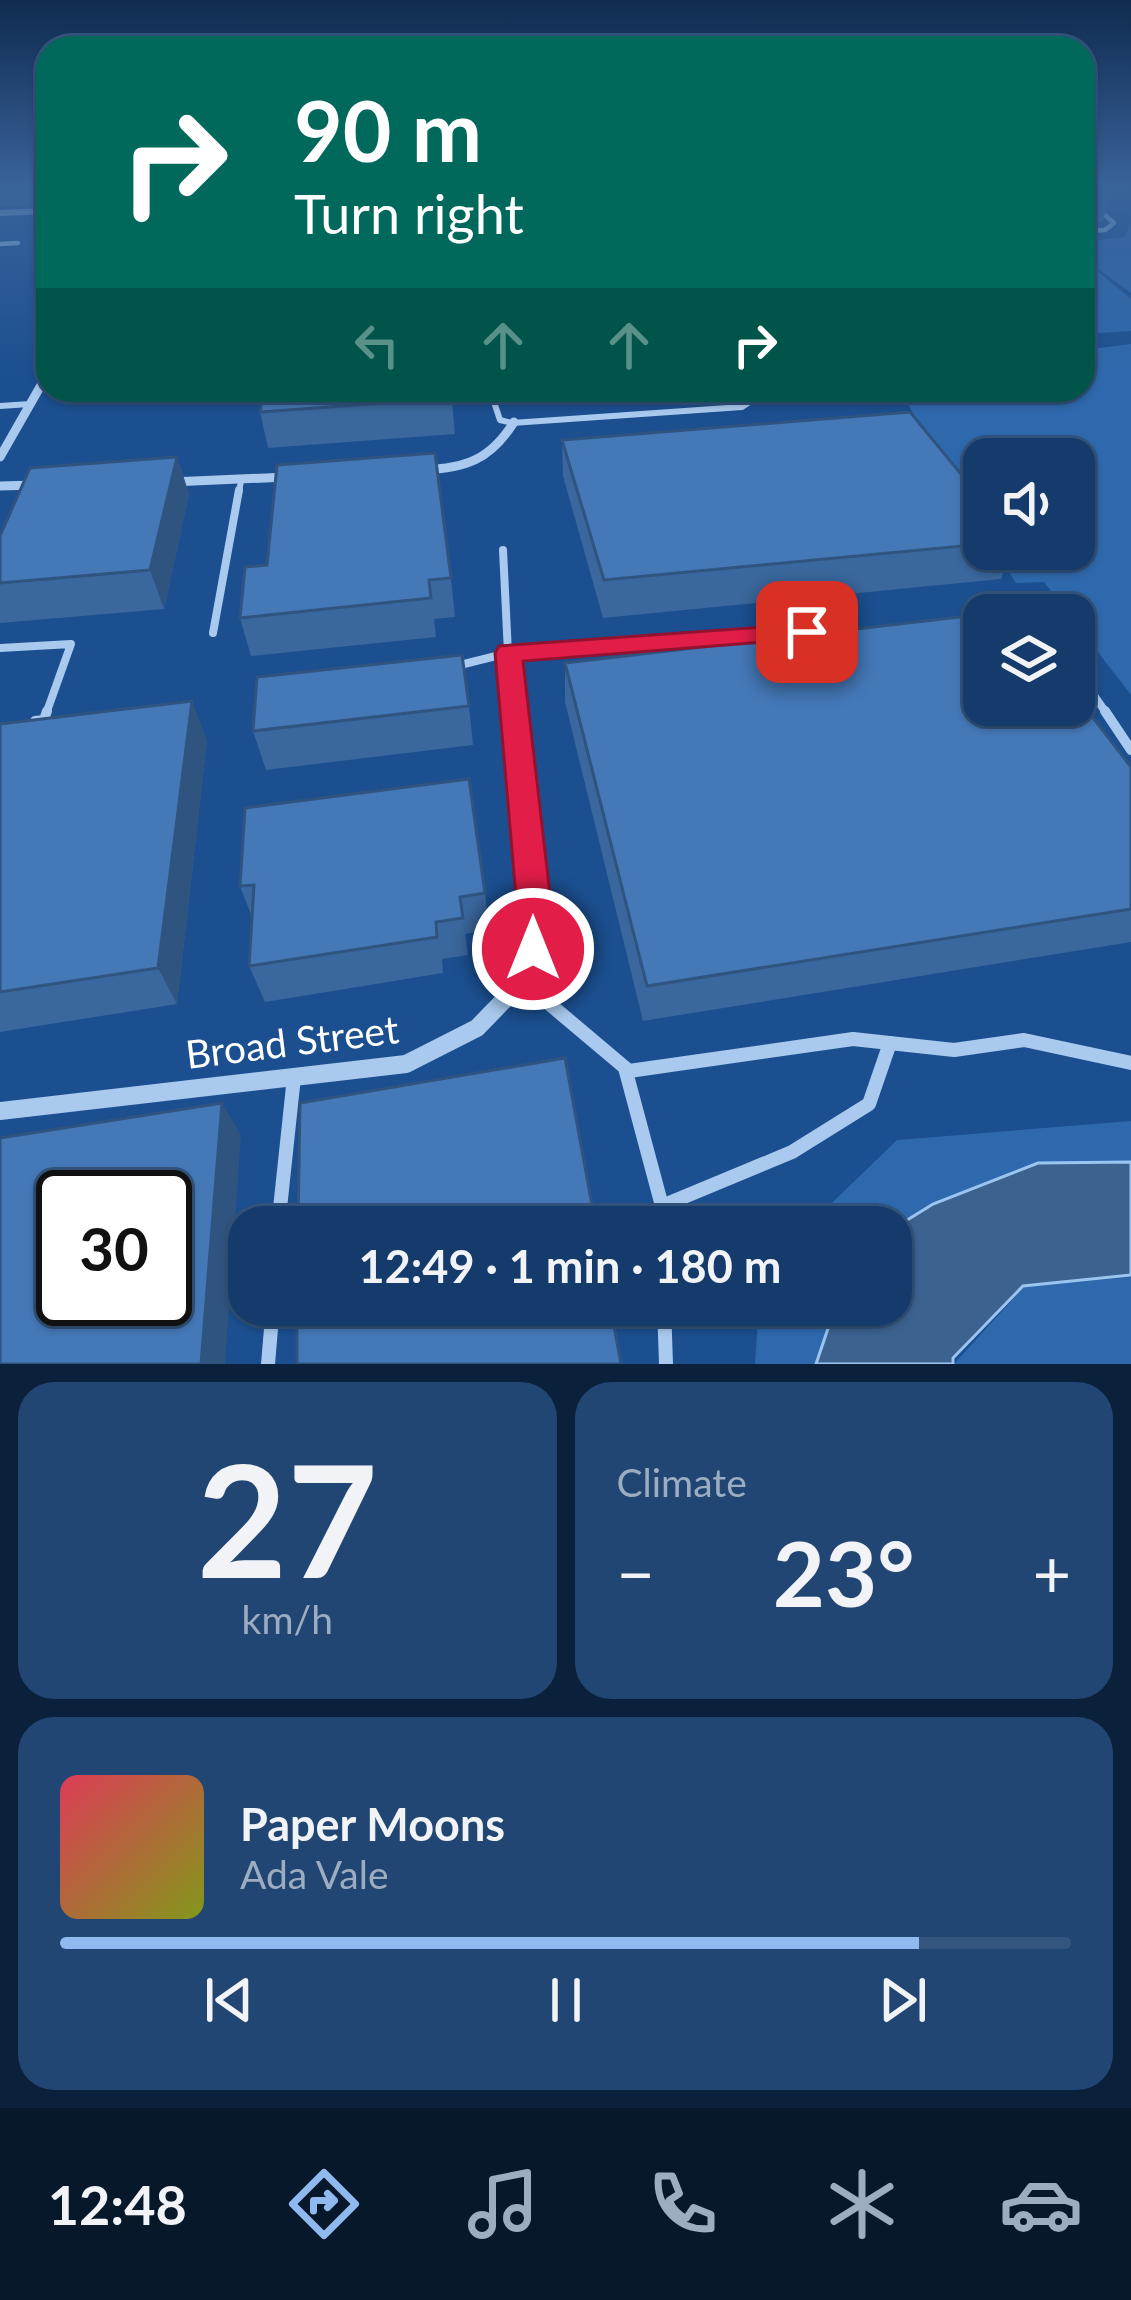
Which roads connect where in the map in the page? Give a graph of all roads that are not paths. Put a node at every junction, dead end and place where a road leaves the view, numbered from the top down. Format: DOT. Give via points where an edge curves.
graph roads {
  1 [pos="36,394"];
  2 [pos="495,402"];
  3 [pos="749,402"];
  4 [pos="30,404"];
  5 [pos="0,406"];
  6 [pos="514,422"];
  7 [pos="0,457"];
  8 [pos="419,470"];
  9 [pos="296,477"];
  10 [pos="241,479"];
  11 [pos="153,482"];
  12 [pos="44,485"];
  13 [pos="0,487"];
  14 [pos="503,550"];
  15 [pos="875,629"];
  16 [pos="213,633"];
  17 [pos="0,648"];
  18 [pos="508,653"];
  19 [pos="433,672"];
  20 [pos="1095,698"];
  21 [pos="22,722"];
  22 [pos="1131,750"];
  23 [pos="521,980"];
  24 [pos="890,1043"];
  25 [pos="1131,1063"];
  26 [pos="625,1068"];
  27 [pos="294,1077"];
  28 [pos="0,1111"];
  29 [pos="280,1206"];
  30 [pos="662,1206"];
  31 [pos="271,1326"];
  32 [pos="665,1326"];
  33 [pos="268,1364"];
  34 [pos="666,1364"];
  1 -- 4 [label="street"];
  2 -- 6 [label="lane" via="500,420"];
  3 -- 6 [label="lane"];
  4 -- 5 [label="lane"];
  4 -- 7 [label="street"];
  6 -- 8 [label="street" via="472,468"];
  9 -- 10 [label="street"];
  10 -- 11 [label="street"];
  10 -- 16 [label="lane"];
  12 -- 13 [label="street"];
  14 -- 18 [label="lane"];
  15 -- 18 [label="lane"];
  17 -- 21 [label="lane" via="71,644 44,720"];
  18 -- 19 [label="lane"];
  18 -- 23 [label="street, Broad Street" via="536,920"];
  20 -- 22 [label="lane"];
  23 -- 26 [label="lane"];
  23 -- 27 [label="street, Broad Street" via="476,1032 442,1052"];
  24 -- 25 [label="lane" via="954,1050 1024,1040"];
  24 -- 26 [label="lane" via="853,1039"];
  24 -- 30 [label="lane" via="869,1104 792,1152"];
  26 -- 30 [label="lane"];
  27 -- 28 [label="street, Broad Street"];
  27 -- 29 [label="lane"];
  31 -- 33 [label="lane"];
  32 -- 34 [label="lane"];
}
